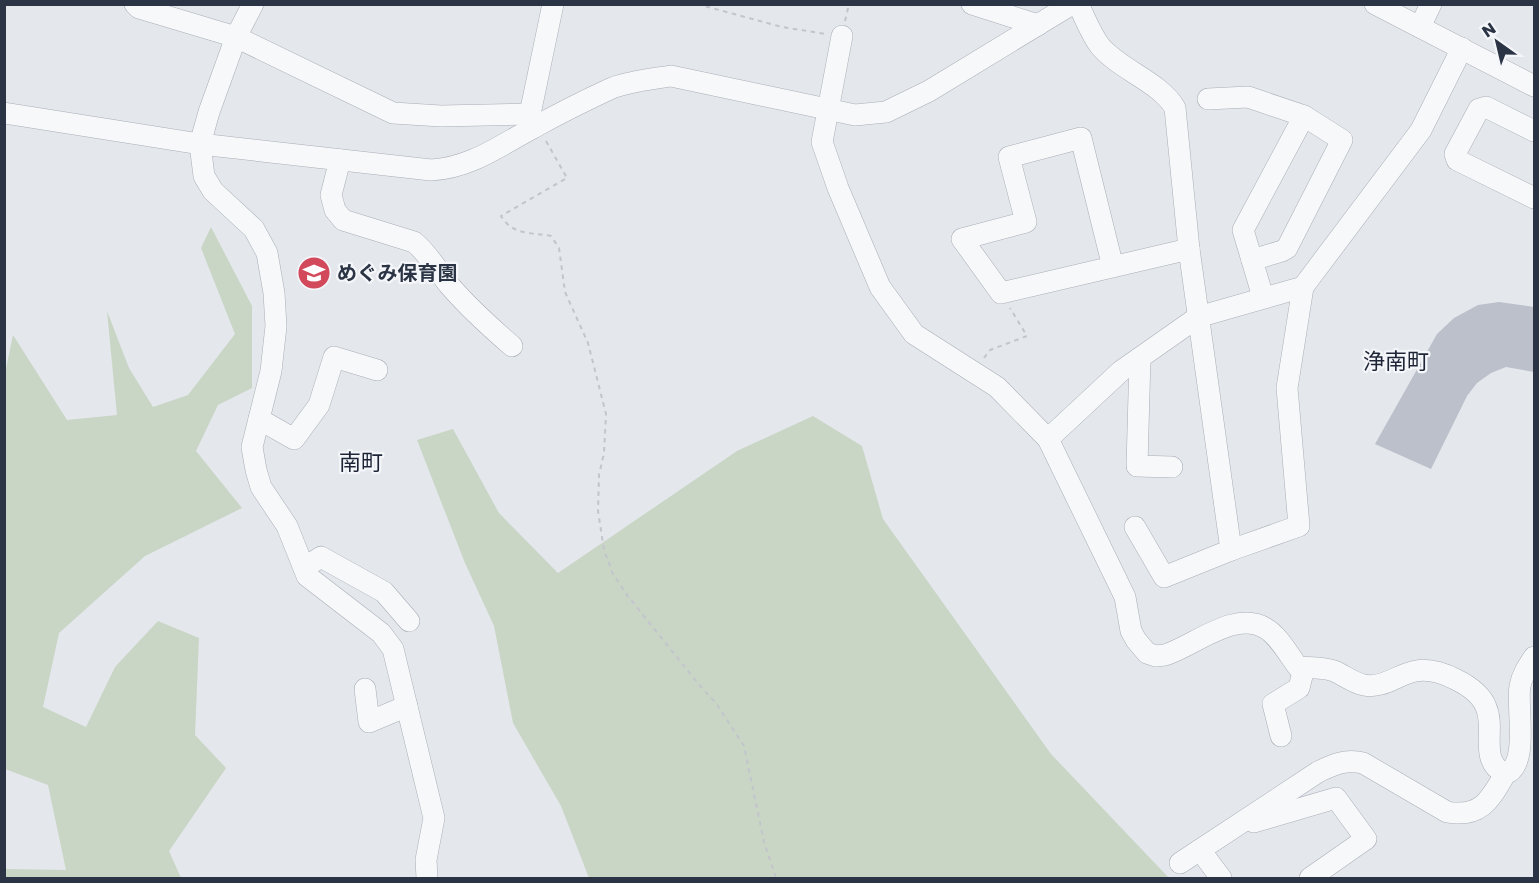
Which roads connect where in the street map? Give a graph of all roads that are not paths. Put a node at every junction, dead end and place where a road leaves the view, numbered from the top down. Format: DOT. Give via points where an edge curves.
graph roads {
  1 [pos="135,4"];
  2 [pos="254,4"];
  3 [pos="553,4"];
  4 [pos="972,4"];
  5 [pos="1072,4"];
  6 [pos="1078,4"];
  7 [pos="1375,4"];
  8 [pos="1431,4"];
  9 [pos="1038,25"];
  10 [pos="1420,27"];
  11 [pos="842,36"];
  12 [pos="236,37"];
  13 [pos="1462,48"];
  14 [pos="1534,86"];
  15 [pos="1208,99"];
  16 [pos="828,109"];
  17 [pos="4,113"];
  18 [pos="1304,116"];
  19 [pos="533,120"];
  20 [pos="1534,131"];
  21 [pos="200,144"];
  22 [pos="340,160"];
  23 [pos="1534,198"];
  24 [pos="1189,249"];
  25 [pos="1252,260"];
  26 [pos="1113,267"];
  27 [pos="1303,287"];
  28 [pos="1263,297"];
  29 [pos="1198,317"];
  30 [pos="512,346"];
  31 [pos="1140,358"];
  32 [pos="377,370"];
  33 [pos="259,419"];
  34 [pos="1048,439"];
  35 [pos="1172,467"];
  36 [pos="1135,527"];
  37 [pos="1231,550"];
  38 [pos="304,568"];
  39 [pos="410,621"];
  40 [pos="1531,667"];
  41 [pos="1304,668"];
  42 [pos="365,689"];
  43 [pos="407,706"];
  44 [pos="1281,736"];
  45 [pos="1505,774"];
  46 [pos="1231,829"];
  47 [pos="1200,850"];
  48 [pos="1180,863"];
  49 [pos="427,879"];
  50 [pos="1221,879"];
  51 [pos="1310,879"];
  1 -- 12 [label="street"];
  2 -- 12 [label="street"];
  3 -- 19 [label="street"];
  4 -- 9 [label="street"];
  5 -- 9 [label="street"];
  6 -- 24 [label="street" via="1100,46 1166,96 1175,108"];
  7 -- 10 [label="street"];
  8 -- 10 [label="street"];
  9 -- 16 [label="street" via="929,91 886,112 855,115"];
  10 -- 13 [label="street"];
  11 -- 16 [label="street"];
  12 -- 19 [label="street" via="393,112"];
  12 -- 21 [label="street"];
  13 -- 14 [label="street"];
  13 -- 27 [label="street" via="1421,130"];
  15 -- 18 [label="street" via="1248,97"];
  16 -- 19 [label="street" via="671,76 614,88"];
  16 -- 34 [label="street" via="822,142 880,287 914,334 997,387"];
  17 -- 21 [label="street"];
  18 -- 25 [label="street" via="1243,230"];
  18 -- 25 [label="street" via="1342,140 1287,248"];
  19 -- 22 [label="street" via="470,162 451,169"];
  20 -- 23 [label="street" via="1486,106 1479,109 1455,154 1457,160"];
  21 -- 22 [label="street"];
  21 -- 33 [label="street" via="204,176 213,191 254,229 267,253 276,326 272,371"];
  22 -- 30 [label="street" via="331,195 334,210 344,220 414,242 477,316"];
  24 -- 26 [label="street"];
  24 -- 29 [label="street"];
  25 -- 28 [label="street"];
  26 -- 26 [label="street" via="1001,293 962,240 1026,222 1009,157 1081,138"];
  27 -- 28 [label="street"];
  27 -- 37 [label="street" via="1287,388 1299,526"];
  28 -- 29 [label="street"];
  29 -- 31 [label="street"];
  29 -- 37 [label="street"];
  31 -- 34 [label="street"];
  31 -- 35 [label="street" via="1137,466"];
  32 -- 33 [label="street" via="334,357 319,405 294,439"];
  33 -- 38 [label="street" via="252,447 261,487 287,526"];
  34 -- 41 [label="street" via="1125,597 1131,631 1141,647 1156,656 1165,655 1230,624 1251,622 1265,628 1298,667"];
  36 -- 37 [label="street" via="1164,577"];
  38 -- 39 [label="street" via="321,556 384,592"];
  38 -- 43 [label="street" via="307,576 381,633 393,649"];
  40 -- 45 [label="street" via="1519,687 1518,759 1511,772"];
  41 -- 44 [label="street" via="1299,688 1273,704"];
  41 -- 45 [label="street" via="1333,670 1364,685 1380,685 1425,670 1463,682 1486,707 1490,758"];
  42 -- 43 [label="street" via="369,722"];
  43 -- 49 [label="street" via="434,818 426,860"];
  45 -- 46 [label="street" via="1483,806 1460,815 1447,812 1363,763 1336,763"];
  46 -- 47 [label="street"];
  46 -- 51 [label="street" via="1336,798 1366,838"];
  47 -- 48 [label="street"];
  47 -- 50 [label="street"];
}
